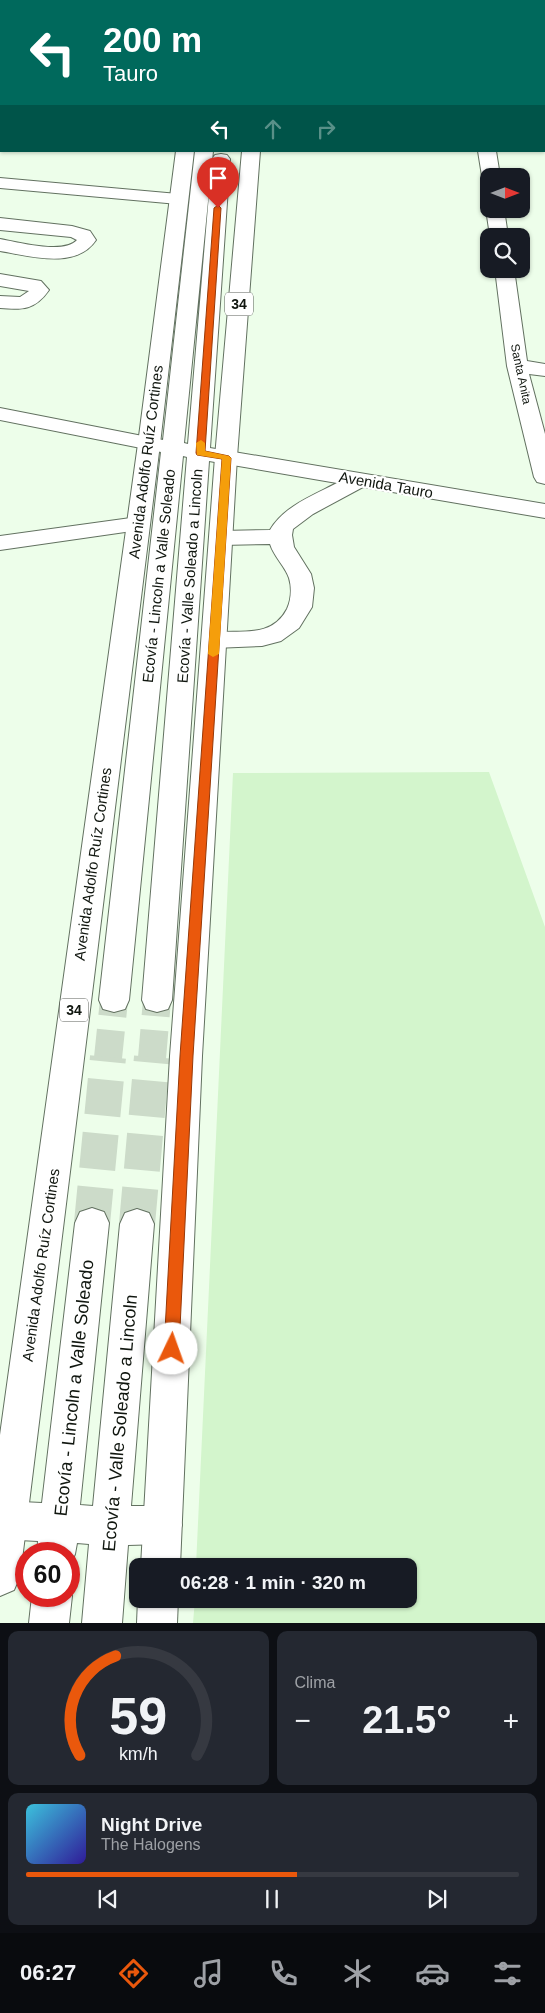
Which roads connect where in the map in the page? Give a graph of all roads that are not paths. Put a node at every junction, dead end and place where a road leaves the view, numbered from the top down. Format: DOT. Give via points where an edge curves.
graph roads {
  1 [pos="185,152"];
  2 [pos="204,152"];
  3 [pos="222,152"];
  4 [pos="251,152"];
  5 [pos="487,152"];
  6 [pos="490,168"];
  7 [pos="0,183"];
  8 [pos="178,198"];
  9 [pos="0,224"];
  10 [pos="0,245"];
  11 [pos="505,278"];
  12 [pos="0,280"];
  13 [pos="0,302"];
  14 [pos="517,366"];
  15 [pos="545,370"];
  16 [pos="0,414"];
  17 [pos="161,446"];
  18 [pos="213,455"];
  19 [pos="545,477"];
  20 [pos="359,480"];
  21 [pos="545,511"];
  22 [pos="138,524"];
  23 [pos="280,537"];
  24 [pos="221,538"];
  25 [pos="0,543"];
  26 [pos="214,640"];
  27 [pos="114,1000"];
  28 [pos="157,1000"];
  29 [pos="92,1223"];
  30 [pos="138,1224"];
  31 [pos="3,1520"];
  32 [pos="163,1525"];
  33 [pos="110,1526"];
  34 [pos="58,1538"];
  35 [pos="161,1558"];
  36 [pos="0,1576"];
  37 [pos="51,1607"];
  38 [pos="157,1608"];
  39 [pos="49,1623"];
  40 [pos="102,1623"];
  41 [pos="156,1623"];
  1 -- 8 [label="main road, Avenida Adolfo Ruíz Cortines / 34"];
  2 -- 17 [label="main road, Ecovía - Lincoln a Valle Soleado"];
  3 -- 18 [label="main road, Ecovía - Valle Soleado a Lincoln"];
  4 -- 18 [label="main road, 34"];
  5 -- 6 [label="main road"];
  7 -- 8 [label="main road"];
  8 -- 17 [label="main road, Avenida Adolfo Ruíz Cortines / 34"];
  9 -- 10 [label="main road" via="72,232 83,235 87,240 78,250 64,253"];
  11 -- 14 [label="main road, Santa Anita"];
  12 -- 13 [label="main road" via="34,285 39,290 27,303"];
  14 -- 15 [label="main road"];
  14 -- 19 [label="main road, Santa Anita"];
  16 -- 17 [label="main road, Avenida Tauro"];
  17 -- 18 [label="main road, Avenida Tauro"];
  17 -- 22 [label="main road, Avenida Adolfo Ruíz Cortines / 34"];
  17 -- 27 [label="main road, Ecovía - Lincoln a Valle Soleado"];
  18 -- 20 [label="main road, Avenida Tauro"];
  18 -- 24 [label="main road, 34"];
  18 -- 28 [label="main road, Ecovía - Valle Soleado a Lincoln"];
  20 -- 21 [label="main road, Avenida Tauro"];
  20 -- 23 [label="main road" via="288,520"];
  22 -- 25 [label="main road"];
  22 -- 31 [label="main road, Avenida Adolfo Ruíz Cortines / 34"];
  23 -- 24 [label="main road"];
  23 -- 26 [label="main road" via="281,546 300,575 301,606 296,616 287,629 276,635 262,639"];
  24 -- 26 [label="main road, 34"];
  26 -- 32 [label="main road, 34" via="186,1056"];
  29 -- 34 [label="main road, Ecovía - Lincoln a Valle Soleado"];
  30 -- 33 [label="main road, Ecovía - Valle Soleado a Lincoln"];
  31 -- 34 [label="main road"];
  31 -- 36 [label="main road, Avenida Adolfo Ruíz Cortines / 34"];
  32 -- 33 [label="main road"];
  32 -- 35 [label="main road, 34"];
  33 -- 34 [label="main road"];
  33 -- 40 [label="main road, Ecovía - Valle Soleado a Lincoln"];
  37 -- 39 [label="main road"];
  38 -- 41 [label="main road"];
}
